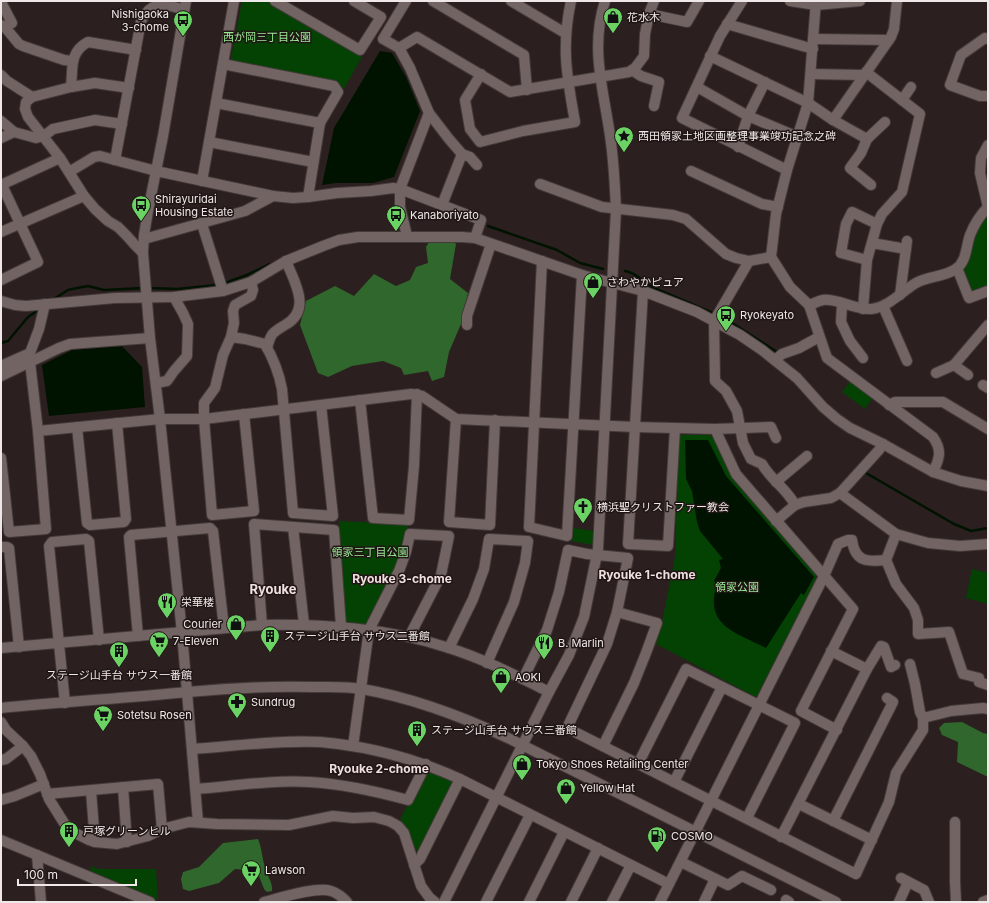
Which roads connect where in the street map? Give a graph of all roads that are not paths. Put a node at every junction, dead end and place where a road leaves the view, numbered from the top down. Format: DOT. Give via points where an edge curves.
graph roads {
  1 [pos="234,1"];
  2 [pos="275,1"];
  3 [pos="354,1"];
  4 [pos="406,1"];
  5 [pos="433,1"];
  6 [pos="511,1"];
  7 [pos="571,1"];
  8 [pos="605,1"];
  9 [pos="654,1"];
  10 [pos="699,1"];
  11 [pos="742,1"];
  12 [pos="790,1"];
  13 [pos="860,1"];
  14 [pos="897,1"];
  15 [pos="1,2"];
  16 [pos="816,3"];
  17 [pos="185,5"];
  18 [pos="649,14"];
  19 [pos="12,23"];
  20 [pos="727,24"];
  21 [pos="1,25"];
  22 [pos="565,33"];
  23 [pos="988,39"];
  24 [pos="889,40"];
  25 [pos="814,44"];
  26 [pos="399,48"];
  27 [pos="136,50"];
  28 [pos="710,56"];
  29 [pos="72,61"];
  30 [pos="223,64"];
  31 [pos="632,70"];
  32 [pos="481,74"];
  33 [pos="811,74"];
  34 [pos="865,74"];
  35 [pos="600,78"];
  36 [pos="3,81"];
  37 [pos="765,82"];
  38 [pos="568,83"];
  39 [pos="71,87"];
  40 [pos="697,87"];
  41 [pos="911,87"];
  42 [pos="129,88"];
  43 [pos="527,90"];
  44 [pos="988,96"];
  45 [pos="32,97"];
  46 [pos="902,100"];
  47 [pos="216,103"];
  48 [pos="808,103"];
  49 [pos="654,106"];
  50 [pos="429,113"];
  51 [pos="748,116"];
  52 [pos="833,120"];
  53 [pos="1,121"];
  54 [pos="885,122"];
  55 [pos="320,123"];
  56 [pos="122,124"];
  57 [pos="14,132"];
  58 [pos="44,136"];
  59 [pos="798,137"];
  60 [pos="1,138"];
  61 [pos="867,139"];
  62 [pos="209,142"];
  63 [pos="988,144"];
  64 [pos="738,146"];
  65 [pos="462,154"];
  66 [pos="60,158"];
  67 [pos="115,160"];
  68 [pos="312,162"];
  69 [pos="477,165"];
  70 [pos="787,170"];
  71 [pos="156,171"];
  72 [pos="691,171"];
  73 [pos="69,172"];
  74 [pos="202,181"];
  75 [pos="540,184"];
  76 [pos="2,185"];
  77 [pos="871,185"];
  78 [pos="400,189"];
  79 [pos="84,196"];
  80 [pos="273,196"];
  81 [pos="312,196"];
  82 [pos="442,205"];
  83 [pos="778,207"];
  84 [pos="988,207"];
  85 [pos="616,210"];
  86 [pos="20,223"];
  87 [pos="202,224"];
  88 [pos="877,224"];
  89 [pos="1,232"];
  90 [pos="407,236"];
  91 [pos="475,238"];
  92 [pos="144,239"];
  93 [pos="872,243"];
  94 [pos="491,244"];
  95 [pos="143,253"];
  96 [pos="770,257"];
  97 [pos="867,260"];
  98 [pos="286,261"];
  99 [pos="542,261"];
  100 [pos="749,261"];
  101 [pos="957,268"];
  102 [pos="582,275"];
  103 [pos="1,280"];
  104 [pos="251,282"];
  105 [pos="613,284"];
  106 [pos="223,291"];
  107 [pos="643,291"];
  108 [pos="988,291"];
  109 [pos="900,295"];
  110 [pos="148,297"];
  111 [pos="174,297"];
  112 [pos="1,302"];
  113 [pos="45,304"];
  114 [pos="842,304"];
  115 [pos="809,305"];
  116 [pos="883,306"];
  117 [pos="863,309"];
  118 [pos="714,321"];
  119 [pos="467,325"];
  120 [pos="988,325"];
  121 [pos="231,337"];
  122 [pos="818,337"];
  123 [pos="150,338"];
  124 [pos="267,348"];
  125 [pos="863,358"];
  126 [pos="775,360"];
  127 [pos="907,361"];
  128 [pos="30,362"];
  129 [pos="954,365"];
  130 [pos="1,366"];
  131 [pos="936,373"];
  132 [pos="968,374"];
  133 [pos="1,376"];
  134 [pos="156,383"];
  135 [pos="417,394"];
  136 [pos="360,400"];
  137 [pos="321,405"];
  138 [pos="889,405"];
  139 [pos="284,409"];
  140 [pos="244,414"];
  141 [pos="160,419"];
  142 [pos="204,419"];
  143 [pos="456,419"];
  144 [pos="495,420"];
  145 [pos="534,422"];
  146 [pos="117,423"];
  147 [pos="574,424"];
  148 [pos="604,425"];
  149 [pos="77,427"];
  150 [pos="635,427"];
  151 [pos="675,428"];
  152 [pos="739,428"];
  153 [pos="715,429"];
  154 [pos="988,429"];
  155 [pos="38,431"];
  156 [pos="776,438"];
  157 [pos="883,444"];
  158 [pos="807,456"];
  159 [pos="1,458"];
  160 [pos="933,472"];
  161 [pos="776,482"];
  162 [pos="988,486"];
  163 [pos="840,493"];
  164 [pos="3,496"];
  165 [pos="795,505"];
  166 [pos="776,521"];
  167 [pos="293,527"];
  168 [pos="171,531"];
  169 [pos="896,534"];
  170 [pos="988,544"];
  171 [pos="1,547"];
  172 [pos="598,555"];
  173 [pos="886,560"];
  174 [pos="824,576"];
  175 [pos="617,612"];
  176 [pos="304,624"];
  177 [pos="262,625"];
  178 [pos="341,626"];
  179 [pos="224,628"];
  180 [pos="369,630"];
  181 [pos="182,633"];
  182 [pos="138,636"];
  183 [pos="409,638"];
  184 [pos="99,640"];
  185 [pos="59,643"];
  186 [pos="19,647"];
  187 [pos="1,648"];
  188 [pos="449,648"];
  189 [pos="832,651"];
  190 [pos="487,663"];
  191 [pos="910,664"];
  192 [pos="895,666"];
  193 [pos="867,669"];
  194 [pos="523,679"];
  195 [pos="988,684"];
  196 [pos="722,687"];
  197 [pos="361,688"];
  198 [pos="187,692"];
  199 [pos="549,692"];
  200 [pos="887,698"];
  201 [pos="65,703"];
  202 [pos="760,704"];
  203 [pos="1,708"];
  204 [pos="988,709"];
  205 [pos="923,718"];
  206 [pos="1,722"];
  207 [pos="836,730"];
  208 [pos="523,745"];
  209 [pos="23,746"];
  210 [pos="353,746"];
  211 [pos="603,746"];
  212 [pos="192,749"];
  213 [pos="1,760"];
  214 [pos="426,764"];
  215 [pos="638,764"];
  216 [pos="460,779"];
  217 [pos="674,782"];
  218 [pos="123,787"];
  219 [pos="46,789"];
  220 [pos="196,789"];
  221 [pos="91,791"];
  222 [pos="497,798"];
  223 [pos="1,800"];
  224 [pos="711,800"];
  225 [pos="799,804"];
  226 [pos="530,815"];
  227 [pos="747,818"];
  228 [pos="833,821"];
  229 [pos="198,822"];
  230 [pos="955,822"];
  231 [pos="162,829"];
  232 [pos="695,831"];
  233 [pos="564,832"];
  234 [pos="781,836"];
  235 [pos="1,840"];
  236 [pos="872,840"];
  237 [pos="95,842"];
  238 [pos="127,842"];
  239 [pos="598,848"];
  240 [pos="37,856"];
  241 [pos="681,862"];
  242 [pos="414,865"];
  243 [pos="631,865"];
  244 [pos="715,879"];
  245 [pos="669,884"];
  246 [pos="771,890"];
  247 [pos="130,898"];
  248 [pos="988,900"];
  249 [pos="41,902"];
  250 [pos="150,902"];
  251 [pos="264,902"];
  252 [pos="347,902"];
  253 [pos="435,902"];
  254 [pos="444,902"];
  255 [pos="486,902"];
  256 [pos="529,902"];
  257 [pos="571,902"];
  258 [pos="612,902"];
  259 [pos="660,902"];
  260 [pos="704,902"];
  261 [pos="836,902"];
  262 [pos="899,902"];
  263 [pos="929,902"];
  264 [pos="956,902"];
  265 [pos="983,902"];
  1 -- 30 [label="street"];
  2 -- 3 [label="street" via="360,50 381,17"];
  4 -- 26 [label="street" via="383,39"];
  5 -- 43 [label="street" via="524,55"];
  6 -- 22 [label="street"];
  7 -- 22 [label="street"];
  8 -- 35 [label="street" via="598,40"];
  9 -- 18 [label="street"];
  10 -- 18 [label="street" via="687,22"];
  11 -- 20 [label="street"];
  12 -- 16 [label="street"];
  13 -- 16 [label="street"];
  14 -- 24 [label="street" via="894,29"];
  15 -- 19 [label="street"];
  16 -- 25 [label="street"];
  17 -- 27 [label="street" via="154,6 141,21"];
  17 -- 71 [label="street"];
  18 -- 31 [label="street" via="644,56"];
  20 -- 25 [label="street"];
  20 -- 28 [label="street"];
  21 -- 29 [label="street" via="19,44"];
  22 -- 38 [label="street"];
  23 -- 44 [label="street" via="985,38 961,55 950,85 980,96"];
  24 -- 25 [label="street"];
  24 -- 34 [label="street"];
  25 -- 33 [label="street"];
  26 -- 32 [label="street" via="417,37"];
  26 -- 50 [label="street"];
  27 -- 29 [label="street" via="88,42 83,44"];
  27 -- 42 [label="street"];
  28 -- 37 [label="street"];
  28 -- 40 [label="street"];
  29 -- 39 [label="street"];
  30 -- 47 [label="street"];
  30 -- 55 [label="street" via="334,86 338,92"];
  31 -- 35 [label="street"];
  31 -- 49 [label="street" via="659,82"];
  32 -- 38 [label="street" via="465,100 470,129 480,142 575,122"];
  32 -- 43 [label="street" via="510,92"];
  33 -- 34 [label="street"];
  33 -- 48 [label="street"];
  34 -- 46 [label="street"];
  34 -- 52 [label="street"];
  35 -- 38 [label="street"];
  35 -- 85 [label="street" via="612,142"];
  36 -- 45 [label="street"];
  37 -- 48 [label="street"];
  37 -- 51 [label="street"];
  38 -- 43 [label="street"];
  39 -- 42 [label="street" via="95,83"];
  39 -- 45 [label="street"];
  40 -- 51 [label="street"];
  40 -- 64 [label="street" via="682,118"];
  41 -- 46 [label="street"];
  42 -- 56 [label="street"];
  45 -- 58 [label="street" via="26,102 25,109 28,117"];
  46 -- 88 [label="street" via="920,114 902,192 882,214"];
  47 -- 55 [label="street"];
  47 -- 62 [label="street"];
  48 -- 52 [label="street"];
  48 -- 59 [label="street"];
  50 -- 65 [label="street"];
  50 -- 78 [label="street"];
  51 -- 59 [label="street"];
  51 -- 64 [label="street"];
  52 -- 61 [label="street"];
  53 -- 57 [label="street"];
  54 -- 61 [label="street"];
  55 -- 68 [label="street"];
  56 -- 58 [label="street" via="95,120 53,129"];
  56 -- 67 [label="street"];
  57 -- 58 [label="street" via="36,138"];
  57 -- 60 [label="street"];
  58 -- 66 [label="street"];
  59 -- 70 [label="street"];
  61 -- 77 [label="street" via="850,168"];
  62 -- 68 [label="street"];
  62 -- 74 [label="street"];
  63 -- 84 [label="street" via="981,158 980,173"];
  64 -- 70 [label="street"];
  65 -- 69 [label="street" via="470,157"];
  65 -- 82 [label="street"];
  66 -- 73 [label="street"];
  66 -- 76 [label="street"];
  67 -- 71 [label="street"];
  67 -- 73 [label="street" via="94,157"];
  68 -- 81 [label="street"];
  70 -- 83 [label="street"];
  71 -- 74 [label="street"];
  71 -- 92 [label="street"];
  72 -- 83 [label="street" via="762,204"];
  73 -- 79 [label="street"];
  74 -- 80 [label="street"];
  75 -- 85 [label="street"];
  76 -- 86 [label="street"];
  78 -- 81 [label="street"];
  78 -- 82 [label="street"];
  78 -- 90 [label="street" via="400,207"];
  79 -- 86 [label="street"];
  79 -- 95 [label="street"];
  80 -- 81 [label="street"];
  80 -- 87 [label="street" via="245,211"];
  82 -- 91 [label="street" via="481,220"];
  83 -- 96 [label="street"];
  84 -- 101 [label="street" via="970,236 963,261"];
  85 -- 100 [label="street" via="686,219 726,254"];
  85 -- 105 [label="street"];
  86 -- 89 [label="street"];
  86 -- 103 [label="street" via="38,262"];
  87 -- 92 [label="street"];
  87 -- 106 [label="street"];
  88 -- 93 [label="street"];
  88 -- 97 [label="street" via="852,212 846,224 841,253"];
  90 -- 91 [label="street"];
  90 -- 98 [label="street" via="339,240"];
  91 -- 94 [label="street"];
  92 -- 95 [label="street"];
  93 -- 97 [label="street"];
  93 -- 109 [label="street" via="906,245"];
  94 -- 99 [label="street"];
  94 -- 119 [label="street" via="467,316"];
  95 -- 110 [label="street"];
  96 -- 100 [label="street"];
  96 -- 115 [label="street" via="790,287"];
  97 -- 117 [label="street"];
  98 -- 104 [label="street"];
  98 -- 124 [label="street" via="298,288 299,312 293,320 272,332"];
  99 -- 102 [label="street"];
  99 -- 145 [label="street"];
  100 -- 118 [label="street"];
  101 -- 108 [label="street" via="969,298"];
  101 -- 109 [label="street" via="946,274 922,280"];
  102 -- 105 [label="street"];
  102 -- 147 [label="street"];
  104 -- 106 [label="street"];
  104 -- 121 [label="street" via="254,290 252,296 235,305"];
  105 -- 107 [label="street"];
  105 -- 148 [label="street"];
  106 -- 111 [label="street"];
  107 -- 118 [label="street" via="670,300"];
  107 -- 150 [label="street"];
  109 -- 116 [label="street"];
  110 -- 111 [label="street"];
  110 -- 113 [label="street"];
  110 -- 123 [label="street"];
  111 -- 134 [label="street" via="188,324 187,356 167,381"];
  112 -- 113 [label="street" via="15,305"];
  113 -- 130 [label="street" via="40,329 30,353"];
  114 -- 115 [label="street" via="823,300"];
  114 -- 117 [label="street"];
  114 -- 125 [label="street" via="841,322 850,341"];
  115 -- 122 [label="street"];
  116 -- 117 [label="street"];
  116 -- 127 [label="street"];
  118 -- 126 [label="street" via="740,335"];
  118 -- 152 [label="street" via="715,381 726,391 737,411"];
  120 -- 129 [label="street"];
  121 -- 124 [label="street" via="265,344"];
  121 -- 142 [label="street" via="223,355 215,388 204,403"];
  122 -- 126 [label="street"];
  122 -- 138 [label="street" via="827,358 866,382"];
  123 -- 128 [label="street" via="70,344"];
  123 -- 134 [label="street"];
  124 -- 139 [label="street" via="281,382"];
  126 -- 157 [label="street" via="797,378 837,419"];
  128 -- 133 [label="street"];
  128 -- 155 [label="street"];
  129 -- 131 [label="street"];
  129 -- 132 [label="street"];
  134 -- 141 [label="street"];
  135 -- 136 [label="street"];
  135 -- 136 [label="street" via="409,520 373,518"];
  135 -- 143 [label="street"];
  136 -- 137 [label="street"];
  137 -- 139 [label="street"];
  137 -- 139 [label="street" via="333,516 293,513"];
  138 -- 154 [label="street" via="895,402 942,402 971,422"];
  138 -- 160 [label="street" via="941,443"];
  139 -- 140 [label="street"];
  140 -- 142 [label="street"];
  140 -- 142 [label="street" via="254,512 212,515"];
  141 -- 142 [label="street"];
  141 -- 146 [label="street"];
  141 -- 168 [label="street"];
  143 -- 144 [label="street"];
  143 -- 144 [label="street" via="449,522 490,525"];
  144 -- 145 [label="street"];
  145 -- 147 [label="street"];
  145 -- 147 [label="street" via="529,527 567,536"];
  146 -- 149 [label="street"];
  146 -- 149 [label="street" via="126,519 124,522 90,525 87,523"];
  147 -- 148 [label="street"];
  148 -- 150 [label="street"];
  148 -- 172 [label="street"];
  149 -- 155 [label="street"];
  150 -- 151 [label="street"];
  150 -- 151 [label="street" via="628,544 668,546"];
  151 -- 153 [label="street"];
  152 -- 153 [label="street"];
  152 -- 156 [label="street" via="771,427"];
  152 -- 161 [label="street" via="751,459 762,464"];
  153 -- 166 [label="street" via="736,474"];
  155 -- 164 [label="street" via="46,529 9,532"];
  157 -- 160 [label="street"];
  157 -- 163 [label="street"];
  158 -- 161 [label="street"];
  159 -- 164 [label="street"];
  160 -- 162 [label="street"];
  161 -- 165 [label="street"];
  163 -- 165 [label="street" via="831,498"];
  163 -- 169 [label="street"];
  165 -- 166 [label="street"];
  166 -- 174 [label="street"];
  167 -- 176 [label="street"];
  167 -- 177 [label="street" via="254,524"];
  167 -- 178 [label="street" via="334,530"];
  168 -- 179 [label="street" via="210,528 213,531"];
  168 -- 181 [label="street"];
  168 -- 182 [label="street" via="129,537"];
  169 -- 170 [label="street" via="928,543 960,546"];
  169 -- 173 [label="street"];
  171 -- 186 [label="street" via="9,548"];
  172 -- 175 [label="street" via="628,558"];
  172 -- 194 [label="street" via="568,550 560,592 549,624"];
  172 -- 199 [label="street" via="584,617 570,654"];
  173 -- 174 [label="street" via="859,558 852,540 848,540 838,544"];
  173 -- 195 [label="street" via="896,584 914,608 918,620 918,634 949,632 963,674 979,678 979,682"];
  174 -- 189 [label="street" via="853,609"];
  174 -- 202 [label="street"];
  175 -- 211 [label="street" via="607,644 566,728"];
  175 -- 211 [label="street" via="657,623 634,683"];
  176 -- 177 [label="street"];
  176 -- 178 [label="street"];
  177 -- 179 [label="street"];
  178 -- 180 [label="street"];
  179 -- 181 [label="street"];
  180 -- 183 [label="street"];
  180 -- 183 [label="street" via="399,571 410,534 449,536 441,575"];
  180 -- 197 [label="street"];
  181 -- 182 [label="street"];
  181 -- 198 [label="street"];
  182 -- 184 [label="street"];
  183 -- 188 [label="street"];
  184 -- 185 [label="street"];
  184 -- 185 [label="street" via="89,541 86,539 52,542 49,546"];
  185 -- 186 [label="street"];
  185 -- 201 [label="street"];
  186 -- 187 [label="street"];
  188 -- 190 [label="street"];
  188 -- 190 [label="street" via="473,599 484,569 489,539 528,541 514,602"];
  189 -- 193 [label="street"];
  189 -- 207 [label="street" via="801,711"];
  190 -- 194 [label="street"];
  191 -- 205 [label="street"];
  192 -- 193 [label="street" via="890,667 884,647 881,646"];
  193 -- 207 [label="street"];
  194 -- 199 [label="street"];
  196 -- 202 [label="street"];
  196 -- 215 [label="street" via="686,669"];
  196 -- 217 [label="street"];
  197 -- 198 [label="street" via="246,687"];
  197 -- 208 [label="street" via="419,702 471,720"];
  197 -- 210 [label="street"];
  198 -- 201 [label="street"];
  198 -- 212 [label="street"];
  199 -- 208 [label="street"];
  200 -- 228 [label="street" via="893,702"];
  201 -- 203 [label="street"];
  202 -- 224 [label="street"];
  202 -- 227 [label="street" via="795,722"];
  204 -- 205 [label="street" via="951,711"];
  205 -- 236 [label="street" via="923,730 896,773 890,802"];
  206 -- 209 [label="street"];
  207 -- 225 [label="street"];
  208 -- 222 [label="street"];
  208 -- 232 [label="street"];
  209 -- 213 [label="street"];
  209 -- 219 [label="street" via="31,756"];
  210 -- 212 [label="street" via="319,742"];
  210 -- 214 [label="street"];
  211 -- 215 [label="street"];
  212 -- 220 [label="street"];
  214 -- 216 [label="street"];
  214 -- 220 [label="street" via="408,800 359,788 307,782"];
  215 -- 217 [label="street"];
  216 -- 222 [label="street"];
  216 -- 242 [label="street" via="420,859"];
  217 -- 224 [label="street"];
  218 -- 221 [label="street"];
  218 -- 231 [label="street" via="158,784"];
  218 -- 238 [label="street"];
  219 -- 221 [label="street"];
  219 -- 223 [label="street"];
  219 -- 237 [label="street" via="64,823 71,830"];
  220 -- 229 [label="street"];
  221 -- 237 [label="street"];
  222 -- 226 [label="street"];
  222 -- 254 [label="street"];
  224 -- 227 [label="street"];
  224 -- 232 [label="street"];
  225 -- 228 [label="street"];
  225 -- 234 [label="street"];
  226 -- 233 [label="street"];
  226 -- 255 [label="street"];
  227 -- 234 [label="street"];
  228 -- 236 [label="street"];
  229 -- 231 [label="street"];
  229 -- 242 [label="street" via="289,826 333,816 374,817 389,821 404,833"];
  230 -- 264 [label="street"];
  231 -- 238 [label="street"];
  232 -- 241 [label="street"];
  232 -- 261 [label="street"];
  233 -- 239 [label="street"];
  233 -- 256 [label="street"];
  234 -- 236 [label="street" via="856,874"];
  235 -- 240 [label="street"];
  237 -- 238 [label="street"];
  239 -- 243 [label="street"];
  239 -- 257 [label="street"];
  240 -- 247 [label="street"];
  240 -- 249 [label="street"];
  241 -- 244 [label="street"];
  241 -- 245 [label="street"];
  242 -- 253 [label="street" via="421,886"];
  243 -- 245 [label="street"];
  243 -- 258 [label="street"];
  244 -- 246 [label="street" via="728,885 742,876"];
  244 -- 260 [label="street"];
  245 -- 259 [label="street"];
  247 -- 250 [label="street"];
  248 -- 265 [label="street"];
  251 -- 252 [label="street" via="321,890 331,891"];
  262 -- 263 [label="street" via="905,880 924,890"];
}
